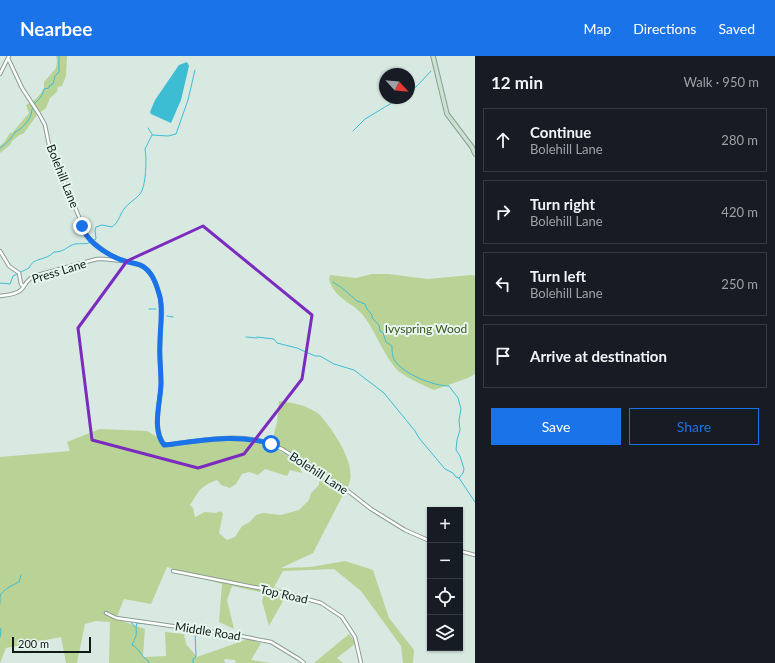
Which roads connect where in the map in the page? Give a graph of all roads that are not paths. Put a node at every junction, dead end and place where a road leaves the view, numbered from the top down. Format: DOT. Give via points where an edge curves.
graph roads {
  1 [pos="433,56"];
  2 [pos="8,57"];
  3 [pos="0,74"];
  4 [pos="475,154"];
  5 [pos="0,251"];
  6 [pos="126,261"];
  7 [pos="23,286"];
  8 [pos="0,296"];
  9 [pos="427,540"];
  10 [pos="463,552"];
  11 [pos="475,555"];
  12 [pos="173,571"];
  13 [pos="106,613"];
  14 [pos="304,663"];
  15 [pos="361,663"];
  1 -- 4 [label="street" via="449,119"];
  2 -- 3 [label="street"];
  2 -- 6 [label="street, Bolehill Lane" via="22,88 45,125 49,145 87,236 110,254"];
  5 -- 7 [label="street" via="9,266 19,273"];
  6 -- 7 [label="street, Press Lane" via="97,260 34,276"];
  6 -- 9 [label="street, Bolehill Lane" via="144,266 151,274 162,311 161,383 157,419 159,435 164,445 210,439 253,439 271,444 348,491 405,530"];
  7 -- 8 [label="street, Press Lane" via="14,294"];
  10 -- 11 [label="street"];
  12 -- 15 [label="street, Top Road" via="290,594 321,603 342,617 355,637"];
  13 -- 14 [label="street, Middle Road" via="116,618 271,642"];
}
